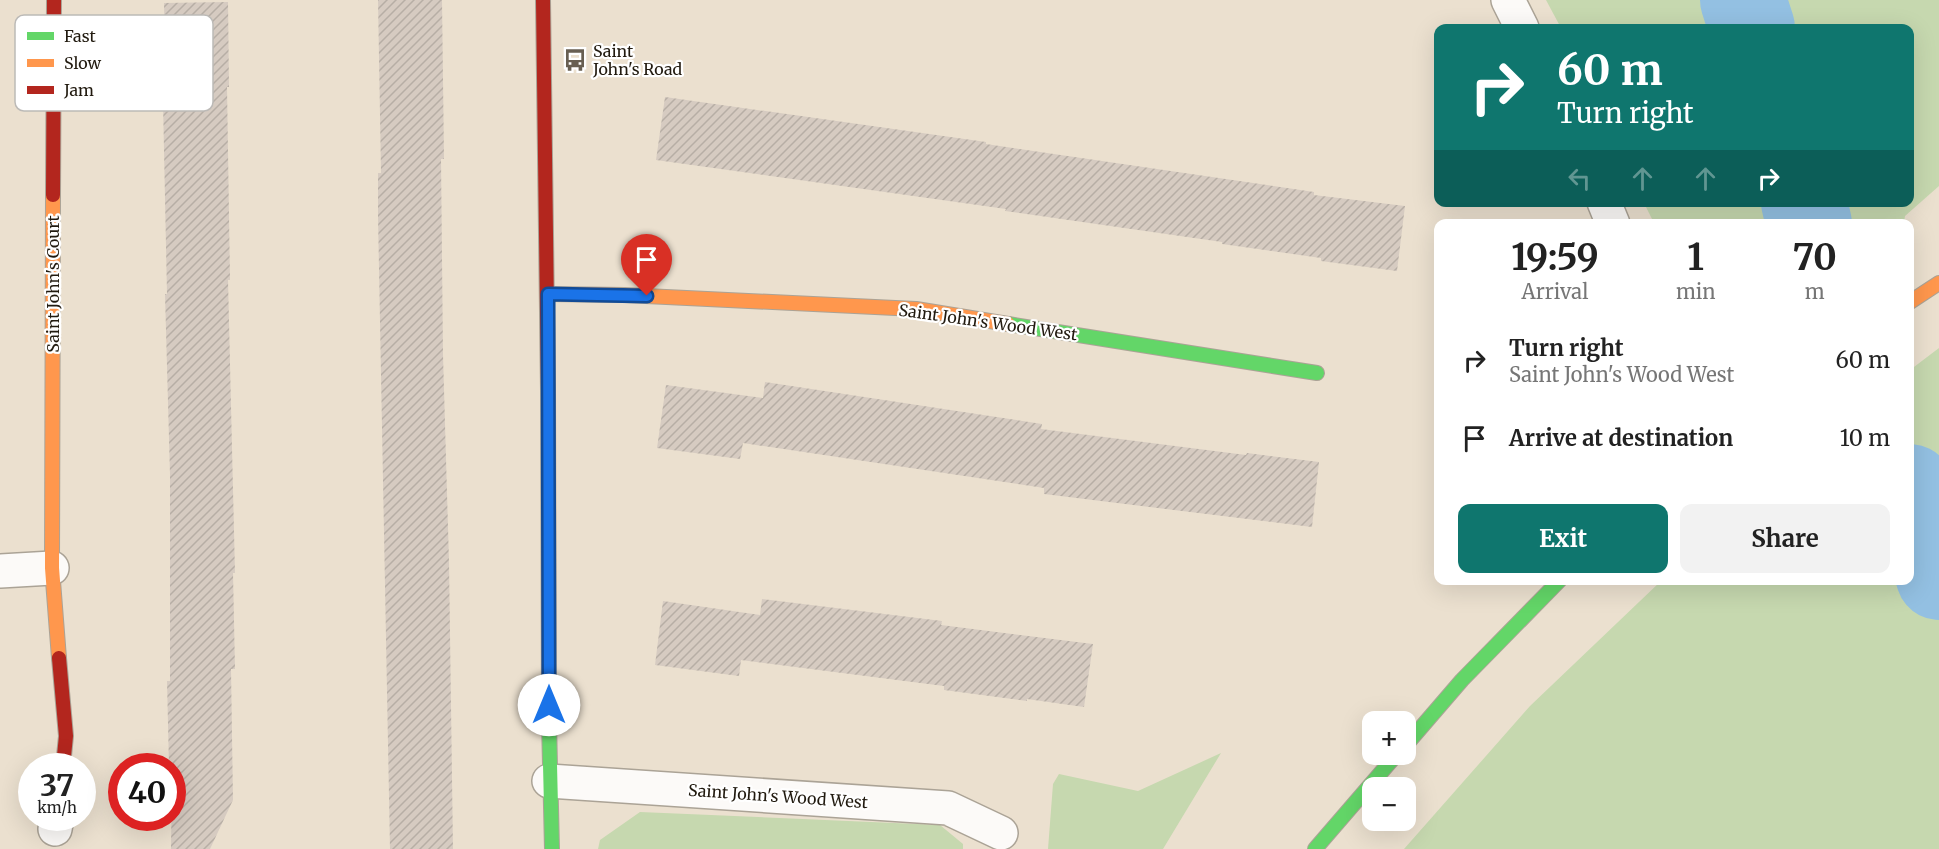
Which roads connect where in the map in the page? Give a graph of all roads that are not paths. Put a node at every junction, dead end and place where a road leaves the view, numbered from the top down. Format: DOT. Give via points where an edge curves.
graph roads {
  1 [pos="54,0"];
  2 [pos="543,0"];
  3 [pos="1508,0"];
  4 [pos="54,15"];
  5 [pos="1520,24"];
  6 [pos="54,111"];
  7 [pos="1939,282"];
  8 [pos="548,294"];
  9 [pos="1914,299"];
  10 [pos="1317,373"];
  11 [pos="52,568"];
  12 [pos="0,571"];
  13 [pos="1555,585"];
  14 [pos="1416,733"];
  15 [pos="64,753"];
  16 [pos="1388,765"];
  17 [pos="549,781"];
  18 [pos="1001,833"];
  19 [pos="552,849"];
  20 [pos="1315,849"];
  1 -- 4 [label="street, Saint John's Court"];
  2 -- 8 [label="street"];
  3 -- 5 [label="street"];
  6 -- 11 [label="street, Saint John's Court"];
  7 -- 9 [label="street"];
  8 -- 10 [label="street, Saint John's Wood West" via="916,309"];
  8 -- 17 [label="street"];
  11 -- 12 [label="street"];
  11 -- 15 [label="street, Saint John's Court"];
  13 -- 14 [label="street"];
  16 -- 20 [label="street"];
  17 -- 18 [label="street, Saint John's Wood West" via="948,808"];
  17 -- 19 [label="street"];
}
